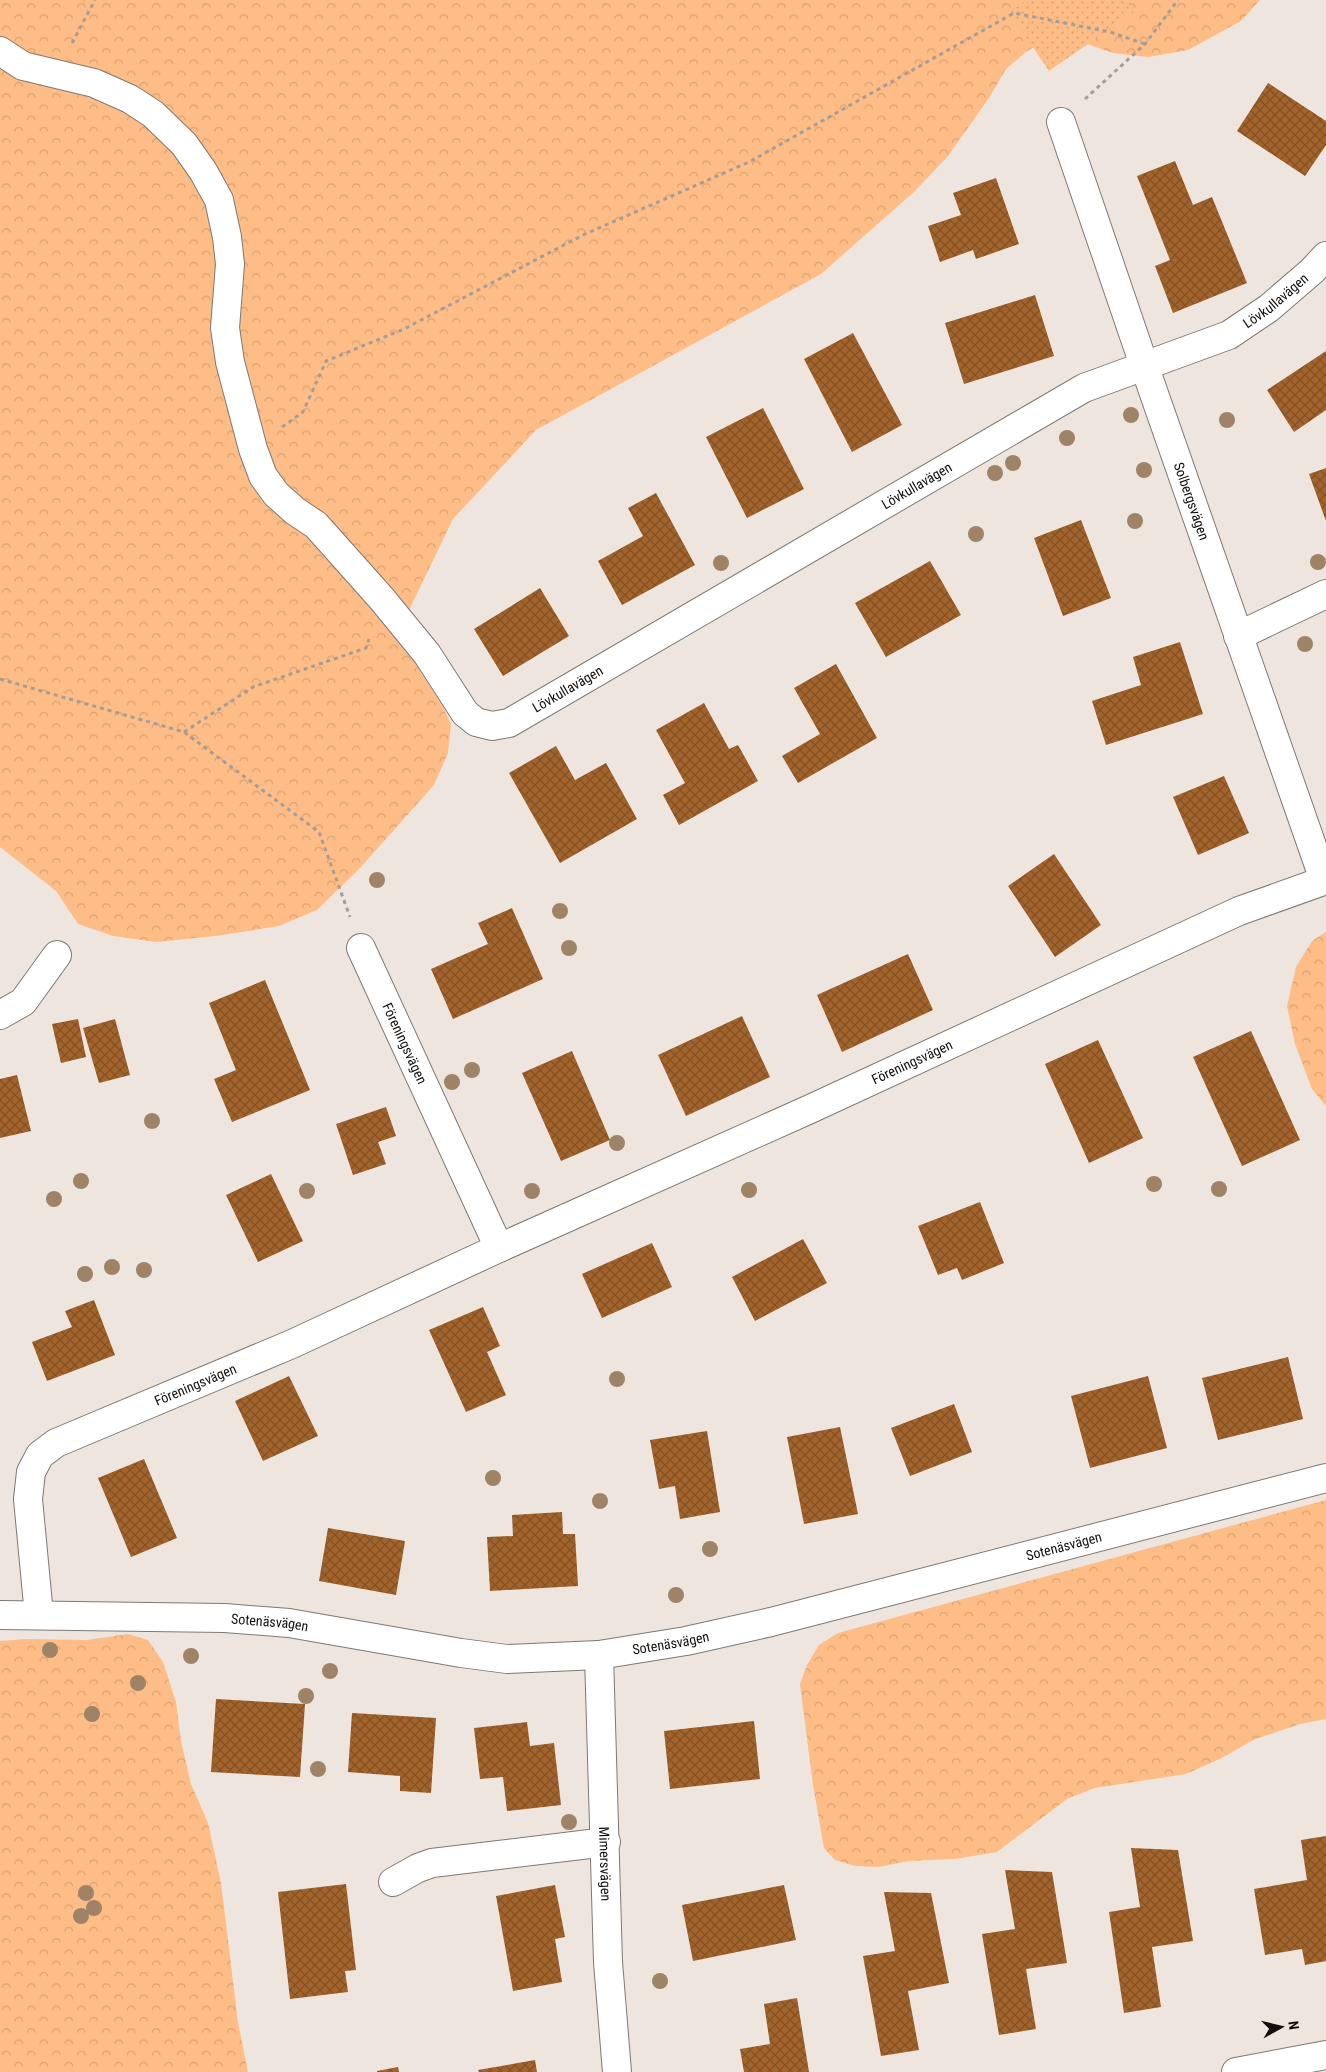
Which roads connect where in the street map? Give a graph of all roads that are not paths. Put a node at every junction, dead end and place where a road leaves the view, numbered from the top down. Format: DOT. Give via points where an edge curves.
graph roads {
  1 [pos="0,51"];
  2 [pos="1061,122"];
  3 [pos="1326,256"];
  4 [pos="1144,366"];
  5 [pos="1326,594"];
  6 [pos="1238,636"];
  7 [pos="1325,880"];
  8 [pos="361,948"];
  9 [pos="57,954"];
  10 [pos="0,1016"];
  11 [pos="498,1248"];
  12 [pos="1326,1478"];
  13 [pos="0,1614"];
  14 [pos="38,1614"];
  15 [pos="598,1655"];
  16 [pos="606,1842"];
  17 [pos="393,1882"];
  18 [pos="1326,2055"];
  19 [pos="617,2072"];
  20 [pos="1236,2072"];
  1 -- 4 [label="street, Lövkullavägen" via="23,66 94,83 130,99 153,114 184,144 219,200 230,264 225,328 230,362 263,476 276,494 316,525 382,599 427,654 465,713 476,722 492,726 509,723 1084,388"];
  2 -- 4 [label="street, Solbergsvägen"];
  3 -- 4 [label="street, Lövkullavägen" via="1270,308 1229,335"];
  4 -- 6 [label="street, Solbergsvägen"];
  5 -- 6 [label="street"];
  6 -- 7 [label="street, Solbergsvägen"];
  7 -- 11 [label="street, Föreningsvägen" via="1239,911 808,1110"];
  8 -- 11 [label="street, Föreningsvägen"];
  9 -- 10 [label="street" via="23,1002"];
  11 -- 14 [label="street, Föreningsvägen" via="292,1344 56,1443 40,1455 31,1472 28,1499"];
  12 -- 15 [label="street, Sotenäsvägen" via="771,1622"];
  13 -- 14 [label="street, Sotenäsvägen"];
  14 -- 15 [label="street, Sotenäsvägen" via="234,1618 288,1623 507,1659"];
  15 -- 16 [label="street, Mimersvägen"];
  16 -- 17 [label="street" via="432,1864"];
  16 -- 19 [label="street, Mimersvägen" via="608,1962"];
  18 -- 20 [label="street"];
}
